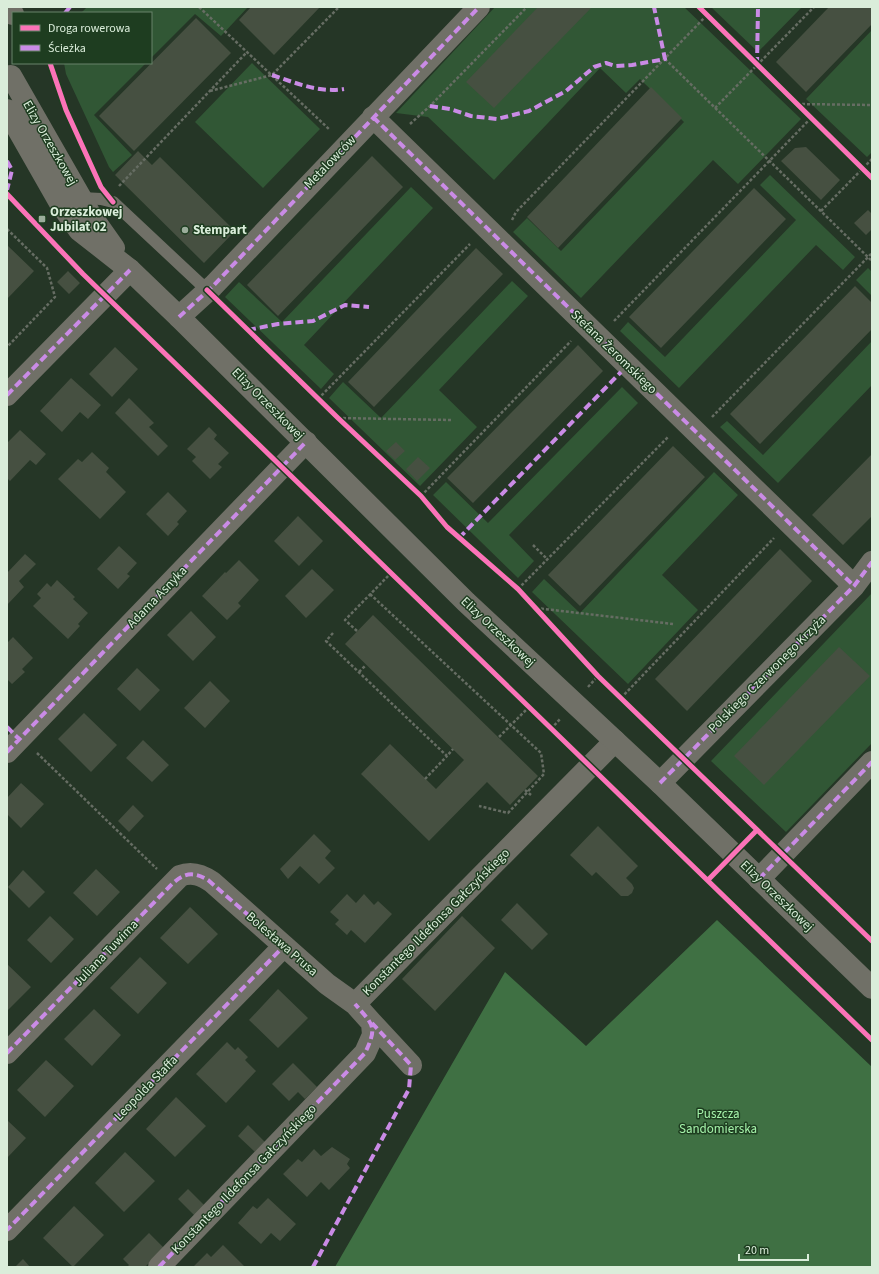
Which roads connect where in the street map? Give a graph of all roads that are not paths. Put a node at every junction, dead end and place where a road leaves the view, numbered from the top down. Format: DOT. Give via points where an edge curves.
graph roads {
  1 [pos="479,7"];
  2 [pos="13,73"];
  3 [pos="7,110"];
  4 [pos="373,117"];
  5 [pos="7,140"];
  6 [pos="35,160"];
  7 [pos="81,198"];
  8 [pos="130,270"];
  9 [pos="207,290"];
  10 [pos="179,316"];
  11 [pos="7,395"];
  12 [pos="306,442"];
  13 [pos="872,562"];
  14 [pos="854,586"];
  15 [pos="17,742"];
  16 [pos="615,742"];
  17 [pos="872,762"];
  18 [pos="660,783"];
  19 [pos="759,879"];
  20 [pos="212,882"];
  21 [pos="284,946"];
  22 [pos="872,988"];
  23 [pos="355,1004"];
  24 [pos="372,1023"];
  25 [pos="7,1053"];
  26 [pos="411,1065"];
  27 [pos="7,1230"];
  28 [pos="159,1267"];
  1 -- 4 [label="street, Metalowców"];
  2 -- 7 [label="street, Elizy Orzeszkowej"];
  3 -- 6 [label="street, Elizy Orzeszkowej"];
  4 -- 9 [label="street, Metalowców"];
  4 -- 14 [label="street, Stefana Żeromskiego"];
  5 -- 6 [label="street"];
  6 -- 8 [label="street, Elizy Orzeszkowej" via="60,203 80,230"];
  7 -- 8 [label="street, Elizy Orzeszkowej"];
  7 -- 9 [label="lane" via="101,198 113,202"];
  8 -- 10 [label="street, Elizy Orzeszkowej"];
  8 -- 11 [label="street"];
  9 -- 10 [label="street, Metalowców"];
  10 -- 12 [label="street, Elizy Orzeszkowej"];
  12 -- 15 [label="street, Adama Asnyka"];
  12 -- 16 [label="street, Elizy Orzeszkowej" via="466,602"];
  13 -- 14 [label="street, Polskiego Czerwonego Krzyża"];
  14 -- 18 [label="street, Polskiego Czerwonego Krzyża"];
  16 -- 18 [label="street, Elizy Orzeszkowej"];
  16 -- 23 [label="street, Konstantego Ildefonsa Gałczyńskiego"];
  17 -- 19 [label="street"];
  18 -- 19 [label="street, Elizy Orzeszkowej"];
  19 -- 22 [label="street, Elizy Orzeszkowej"];
  20 -- 21 [label="street, Bolesława Prusa"];
  20 -- 25 [label="street, Juliana Tuwima" via="192,873 180,876"];
  21 -- 23 [label="street, Bolesława Prusa" via="327,984"];
  21 -- 27 [label="street, Leopolda Staffa"];
  23 -- 24 [label="street, Konstantego Ildefonsa Gałczyńskiego"];
  24 -- 26 [label="street"];
  24 -- 28 [label="street, Konstantego Ildefonsa Gałczyńskiego" via="374,1035 365,1053"];
}
